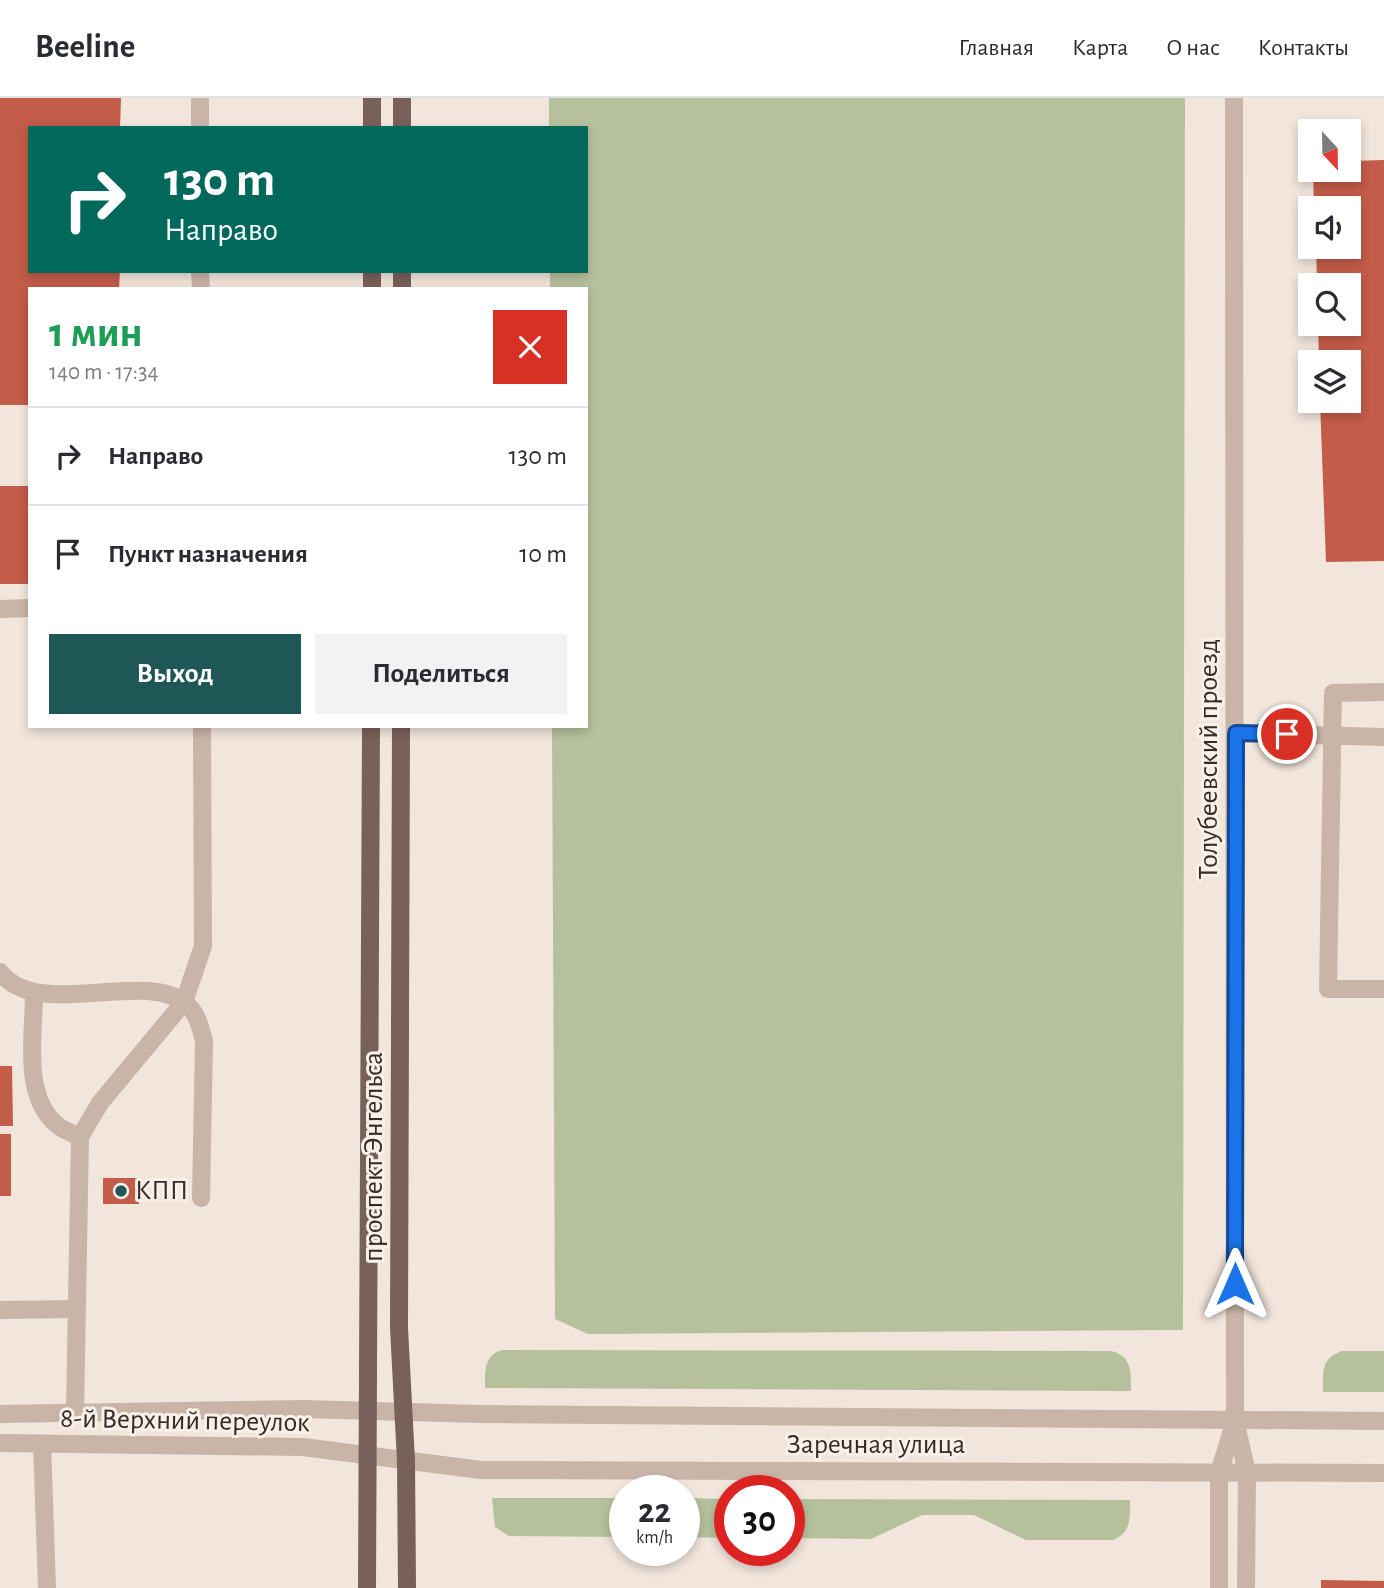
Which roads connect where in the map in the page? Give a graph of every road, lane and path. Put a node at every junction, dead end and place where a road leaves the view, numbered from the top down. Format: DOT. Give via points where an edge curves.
graph roads {
  1 [pos="200,98"];
  2 [pos="372,98"];
  3 [pos="402,98"];
  4 [pos="1234,98"];
  5 [pos="200,126"];
  6 [pos="372,126"];
  7 [pos="402,126"];
  8 [pos="28,608"];
  9 [pos="0,609"];
  10 [pos="1384,692"];
  11 [pos="202,728"];
  12 [pos="371,728"];
  13 [pos="401,728"];
  14 [pos="1236,733"];
  15 [pos="1332,735"];
  16 [pos="1384,737"];
  17 [pos="0,972"];
  18 [pos="1384,989"];
  19 [pos="34,994"];
  20 [pos="184,1002"];
  21 [pos="80,1137"];
  22 [pos="201,1198"];
  23 [pos="77,1309"];
  24 [pos="0,1310"];
  25 [pos="369,1410"];
  26 [pos="404,1411"];
  27 [pos="75,1413"];
  28 [pos="0,1414"];
  29 [pos="1234,1420"];
  30 [pos="1384,1421"];
  31 [pos="0,1443"];
  32 [pos="42,1444"];
  33 [pos="368,1456"];
  34 [pos="406,1461"];
  35 [pos="1219,1473"];
  36 [pos="1247,1473"];
  37 [pos="1384,1473"];
  38 [pos="47,1588"];
  39 [pos="367,1588"];
  40 [pos="407,1588"];
  41 [pos="1219,1588"];
  42 [pos="1246,1588"];
  1 -- 5 [label="street"];
  2 -- 6 [label="main road"];
  3 -- 7 [label="main road"];
  4 -- 14 [label="street, Толубеевский проезд"];
  8 -- 9 [label="street"];
  10 -- 15 [label="street" via="1334,693"];
  11 -- 20 [label="street" via="203,946"];
  12 -- 25 [label="main road, проспект Энгельса"];
  13 -- 26 [label="main road, проспект Энгельса" via="399,1328"];
  14 -- 15 [label="street"];
  14 -- 29 [label="street, Толубеевский проезд"];
  15 -- 16 [label="street"];
  15 -- 18 [label="street" via="1328,989"];
  17 -- 19 [label="street"];
  19 -- 20 [label="street" via="135,992 164,994"];
  19 -- 21 [label="street" via="34,1083 41,1106 56,1125"];
  20 -- 21 [label="street" via="100,1104"];
  20 -- 22 [label="street" via="197,1017 204,1041"];
  21 -- 23 [label="street"];
  23 -- 24 [label="street"];
  23 -- 27 [label="street"];
  25 -- 26 [label="street, Заречная улица"];
  25 -- 27 [label="street, 8-й Верхний переулок"];
  25 -- 33 [label="main road, проспект Энгельса"];
  26 -- 29 [label="street, Заречная улица"];
  26 -- 34 [label="main road, проспект Энгельса"];
  27 -- 28 [label="street, 8-й Верхний переулок"];
  29 -- 30 [label="street, Заречная улица"];
  29 -- 35 [label="street, Толубеевский проезд"];
  29 -- 36 [label="street, Толубеевский проезд"];
  31 -- 32 [label="street, 8-й Верхний переулок"];
  32 -- 33 [label="street, 8-й Верхний переулок" via="303,1447"];
  32 -- 38 [label="street"];
  33 -- 34 [label="street, Заречная улица"];
  33 -- 39 [label="main road, проспект Энгельса"];
  34 -- 35 [label="street, Заречная улица" via="481,1470"];
  34 -- 40 [label="main road, проспект Энгельса"];
  35 -- 36 [label="street, Заречная улица"];
  35 -- 41 [label="street, Толубеевский проезд"];
  36 -- 37 [label="street, Заречная улица"];
  36 -- 42 [label="street, Толубеевский проезд"];
}
